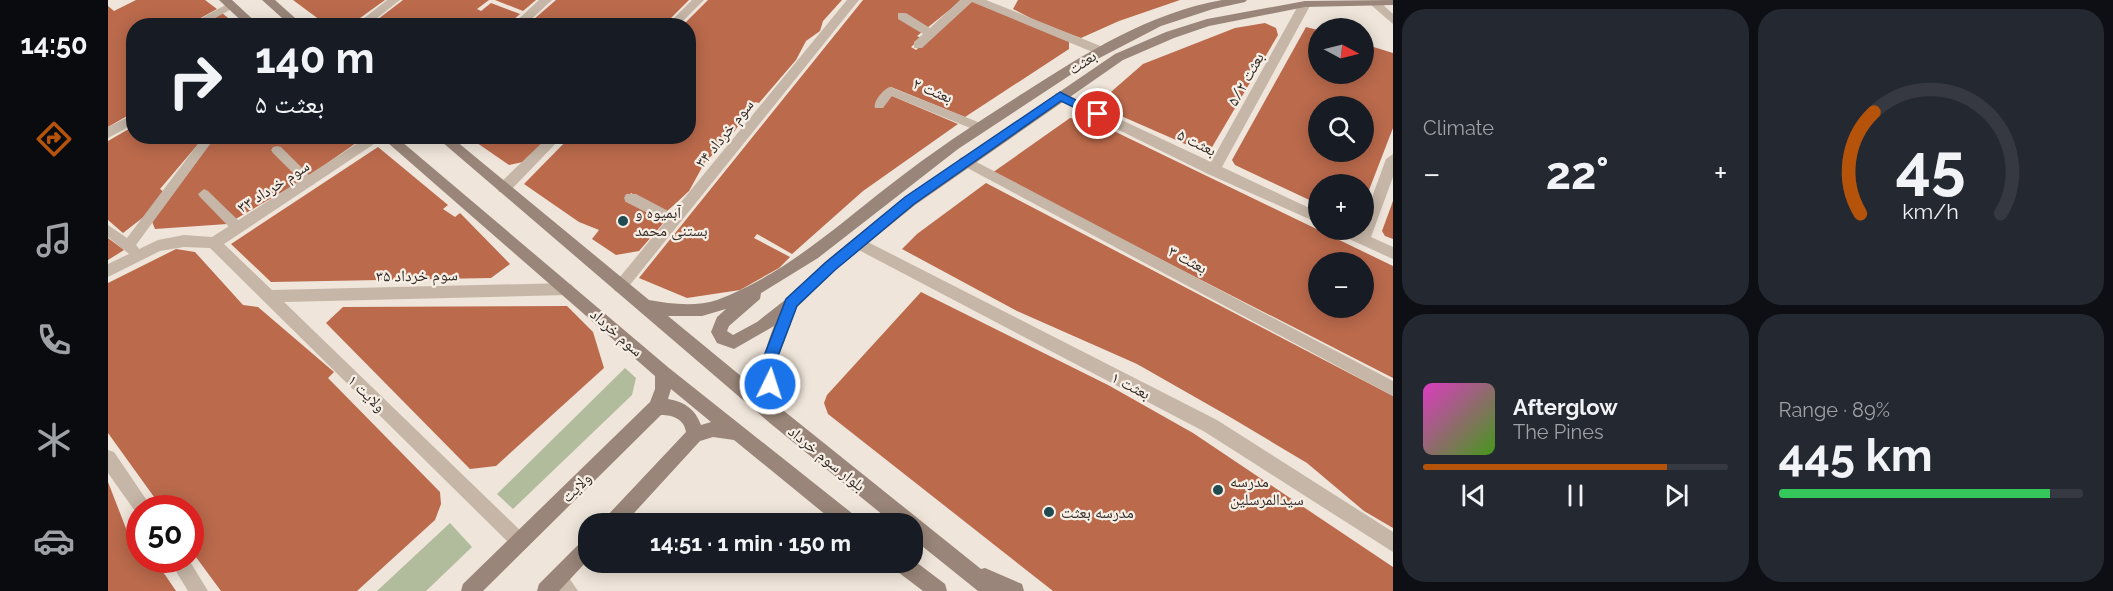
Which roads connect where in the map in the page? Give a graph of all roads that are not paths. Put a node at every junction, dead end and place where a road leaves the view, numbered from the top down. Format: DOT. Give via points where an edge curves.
graph roads {
  1 [pos="268,0"];
  2 [pos="394,0"];
  3 [pos="546,0"];
  4 [pos="698,0"];
  5 [pos="853,0"];
  6 [pos="967,0"];
  7 [pos="976,0"];
  8 [pos="1241,0"];
  9 [pos="228,2"];
  10 [pos="1393,2"];
  11 [pos="1375,3"];
  12 [pos="1003,4"];
  13 [pos="1305,4"];
  14 [pos="902,16"];
  15 [pos="204,18"];
  16 [pos="246,18"];
  17 [pos="289,18"];
  18 [pos="370,18"];
  19 [pos="525,18"];
  20 [pos="679,18"];
  21 [pos="1393,20"];
  22 [pos="931,33"];
  23 [pos="918,45"];
  24 [pos="1099,50"];
  25 [pos="1060,96"];
  26 [pos="879,105"];
  27 [pos="126,123"];
  28 [pos="979,127"];
  29 [pos="108,133"];
  30 [pos="206,144"];
  31 [pos="368,144"];
  32 [pos="395,144"];
  33 [pos="451,144"];
  34 [pos="549,144"];
  35 [pos="277,150"];
  36 [pos="1393,159"];
  37 [pos="965,161"];
  38 [pos="1213,170"];
  39 [pos="309,182"];
  40 [pos="504,188"];
  41 [pos="204,194"];
  42 [pos="631,198"];
  43 [pos="1374,210"];
  44 [pos="1308,213"];
  45 [pos="674,220"];
  46 [pos="238,228"];
  47 [pos="108,230"];
  48 [pos="1365,240"];
  49 [pos="214,243"];
  50 [pos="858,243"];
  51 [pos="133,250"];
  52 [pos="1393,253"];
  53 [pos="108,271"];
  54 [pos="766,285"];
  55 [pos="620,286"];
  56 [pos="567,290"];
  57 [pos="268,296"];
  58 [pos="791,303"];
  59 [pos="643,305"];
  60 [pos="663,373"];
  61 [pos="1393,389"];
  62 [pos="657,407"];
  63 [pos="777,418"];
  64 [pos="734,432"];
  65 [pos="695,435"];
  66 [pos="108,458"];
  67 [pos="134,495"];
  68 [pos="621,513"];
  69 [pos="838,513"];
  70 [pos="896,513"];
  71 [pos="923,535"];
  72 [pos="520,542"];
  73 [pos="1393,543"];
  74 [pos="578,560"];
  75 [pos="965,568"];
  76 [pos="187,573"];
  77 [pos="915,573"];
  78 [pos="558,587"];
  79 [pos="988,587"];
  80 [pos="200,591"];
  81 [pos="470,591"];
  82 [pos="938,591"];
  83 [pos="1015,591"];
  1 -- 17 [label="main road"];
  2 -- 18 [label="street"];
  3 -- 19 [label="street"];
  4 -- 20 [label="street"];
  5 -- 45 [label="street, سوم خرداد ۳۴"];
  6 -- 22 [label="street"];
  7 -- 12 [label="street"];
  8 -- 24 [label="main road, بعثت" via="1187,12"];
  9 -- 15 [label="lane"];
  9 -- 16 [label="main road"];
  10 -- 11 [label="main road, بعثت"];
  11 -- 13 [label="main road, بعثت"];
  11 -- 21 [label="street"];
  12 -- 24 [label="street"];
  13 -- 25 [label="main road, بعثت" via="1248,14 1170,35 1119,57"];
  13 -- 38 [label="street, بعثت ۵/۲"];
  14 -- 22 [label="street"];
  22 -- 23 [label="street"];
  24 -- 28 [label="main road, بعثت"];
  25 -- 37 [label="main road, بعثت"];
  25 -- 38 [label="street, بعثت ۵"];
  26 -- 28 [label="lane, بعثت ۲" via="890,91"];
  27 -- 29 [label="street"];
  28 -- 54 [label="main road, بعثت"];
  30 -- 51 [label="lane"];
  31 -- 39 [label="street, سوم خرداد ۳۳"];
  32 -- 56 [label="main road, سوم خرداد"];
  33 -- 40 [label="main road"];
  34 -- 40 [label="street"];
  35 -- 39 [label="lane"];
  36 -- 43 [label="street"];
  37 -- 50 [label="main road, بعثت"];
  37 -- 61 [label="street, بعثت ۳"];
  38 -- 44 [label="street, بعثت ۵"];
  39 -- 46 [label="street, سوم خرداد ۳۳"];
  40 -- 55 [label="main road"];
  41 -- 46 [label="lane"];
  42 -- 45 [label="street"];
  45 -- 55 [label="street, سوم خرداد ۳۴"];
  46 -- 49 [label="street, سوم خرداد ۳۳"];
  47 -- 51 [label="lane"];
  48 -- 52 [label="street"];
  49 -- 51 [label="street" via="175,240"];
  49 -- 57 [label="street, ولایت ۱"];
  50 -- 58 [label="main road, بعثت"];
  50 -- 73 [label="street, بعثت ۱" via="1211,426"];
  51 -- 53 [label="street"];
  54 -- 58 [label="main road" via="722,322 719,332 723,338 735,342 745,337"];
  54 -- 59 [label="main road, بعثت" via="711,308 669,310"];
  55 -- 59 [label="main road"];
  56 -- 57 [label="street, سوم خرداد ۳۵"];
  56 -- 60 [label="main road, سوم خرداد"];
  57 -- 72 [label="street, ولایت ۱"];
  58 -- 63 [label="main road, بعثت" via="771,356 770,384"];
  59 -- 63 [label="main road, بلوار سوم خرداد"];
  60 -- 62 [label="main road"];
  60 -- 64 [label="main road, سوم خرداد"];
  62 -- 65 [label="main road" via="675,408 688,416 694,423"];
  62 -- 72 [label="main road, ولایت"];
  63 -- 70 [label="main road, بلوار سوم خرداد"];
  64 -- 65 [label="main road" via="713,429"];
  64 -- 69 [label="main road, سوم خرداد"];
  65 -- 68 [label="main road"];
  66 -- 67 [label="street"];
  71 -- 75 [label="main road, بلوار سوم خرداد"];
  72 -- 81 [label="main road, ولایت"];
  74 -- 78 [label="main road"];
  75 -- 79 [label="main road, بلوار سوم خرداد"];
  75 -- 83 [label="main road, بلوار سوم خرداد"];
  76 -- 80 [label="street"];
  77 -- 82 [label="main road"];
}
